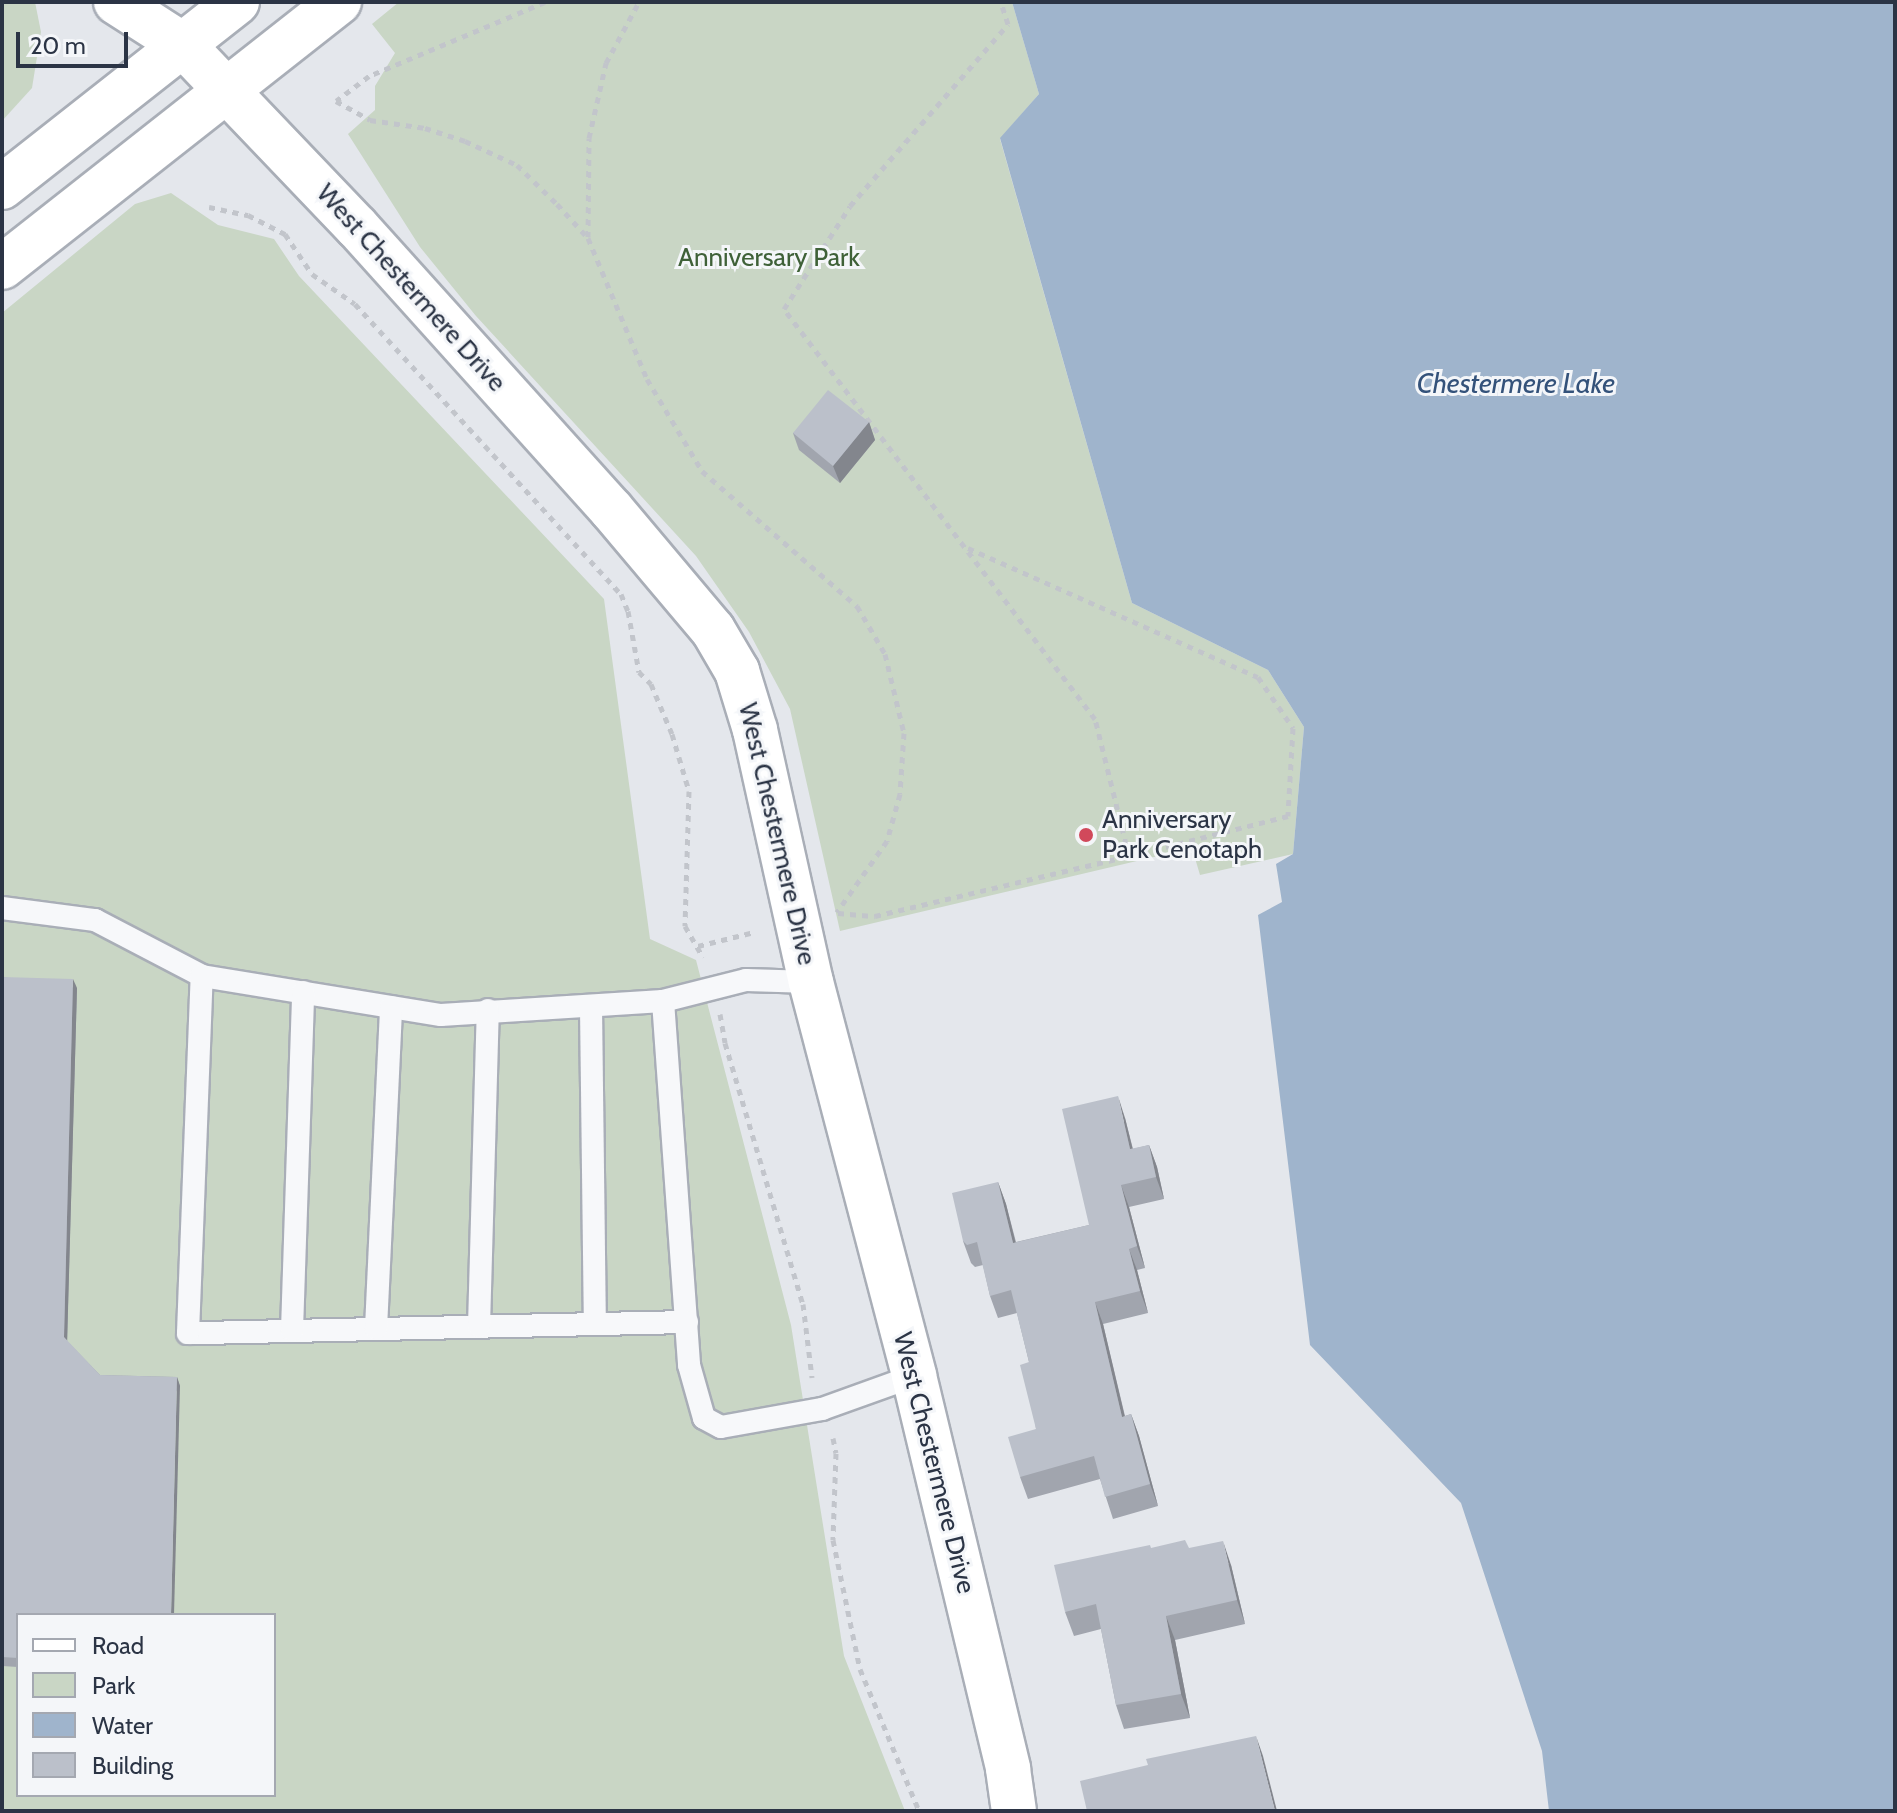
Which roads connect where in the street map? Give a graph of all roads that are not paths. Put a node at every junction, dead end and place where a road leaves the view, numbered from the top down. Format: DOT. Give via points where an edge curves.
graph roads {
  1 [pos="116,2"];
  2 [pos="162,2"];
  3 [pos="237,2"];
  4 [pos="339,2"];
  5 [pos="183,45"];
  6 [pos="227,91"];
  7 [pos="2,187"];
  8 [pos="2,267"];
  9 [pos="2,908"];
  10 [pos="202,976"];
  11 [pos="811,982"];
  12 [pos="303,992"];
  13 [pos="663,1001"];
  14 [pos="391,1007"];
  15 [pos="591,1007"];
  16 [pos="488,1010"];
  17 [pos="687,1322"];
  18 [pos="595,1324"];
  19 [pos="479,1326"];
  20 [pos="376,1328"];
  21 [pos="292,1330"];
  22 [pos="914,1376"];
  23 [pos="1014,1811"];
  1 -- 5 [label="street, West Chestermere Drive"];
  2 -- 5 [label="street, West Chestermere Drive"];
  3 -- 5 [label="street"];
  4 -- 6 [label="street"];
  5 -- 6 [label="street, West Chestermere Drive"];
  5 -- 7 [label="street"];
  6 -- 8 [label="street"];
  6 -- 11 [label="street, West Chestermere Drive" via="357,227 713,630 737,671 755,730"];
  9 -- 10 [label="lane" via="95,920"];
  10 -- 12 [label="lane"];
  10 -- 21 [label="lane" via="188,1333"];
  11 -- 13 [label="lane" via="746,980"];
  11 -- 22 [label="street, West Chestermere Drive"];
  12 -- 14 [label="lane"];
  12 -- 21 [label="lane"];
  13 -- 15 [label="lane"];
  13 -- 17 [label="lane"];
  14 -- 16 [label="lane" via="441,1015"];
  14 -- 20 [label="lane"];
  15 -- 16 [label="lane"];
  15 -- 18 [label="lane"];
  16 -- 19 [label="lane"];
  17 -- 18 [label="lane"];
  17 -- 22 [label="lane" via="689,1365 704,1418 721,1427 822,1409"];
  18 -- 19 [label="lane"];
  19 -- 20 [label="lane"];
  20 -- 21 [label="lane"];
  22 -- 23 [label="street, West Chestermere Drive"];
}
